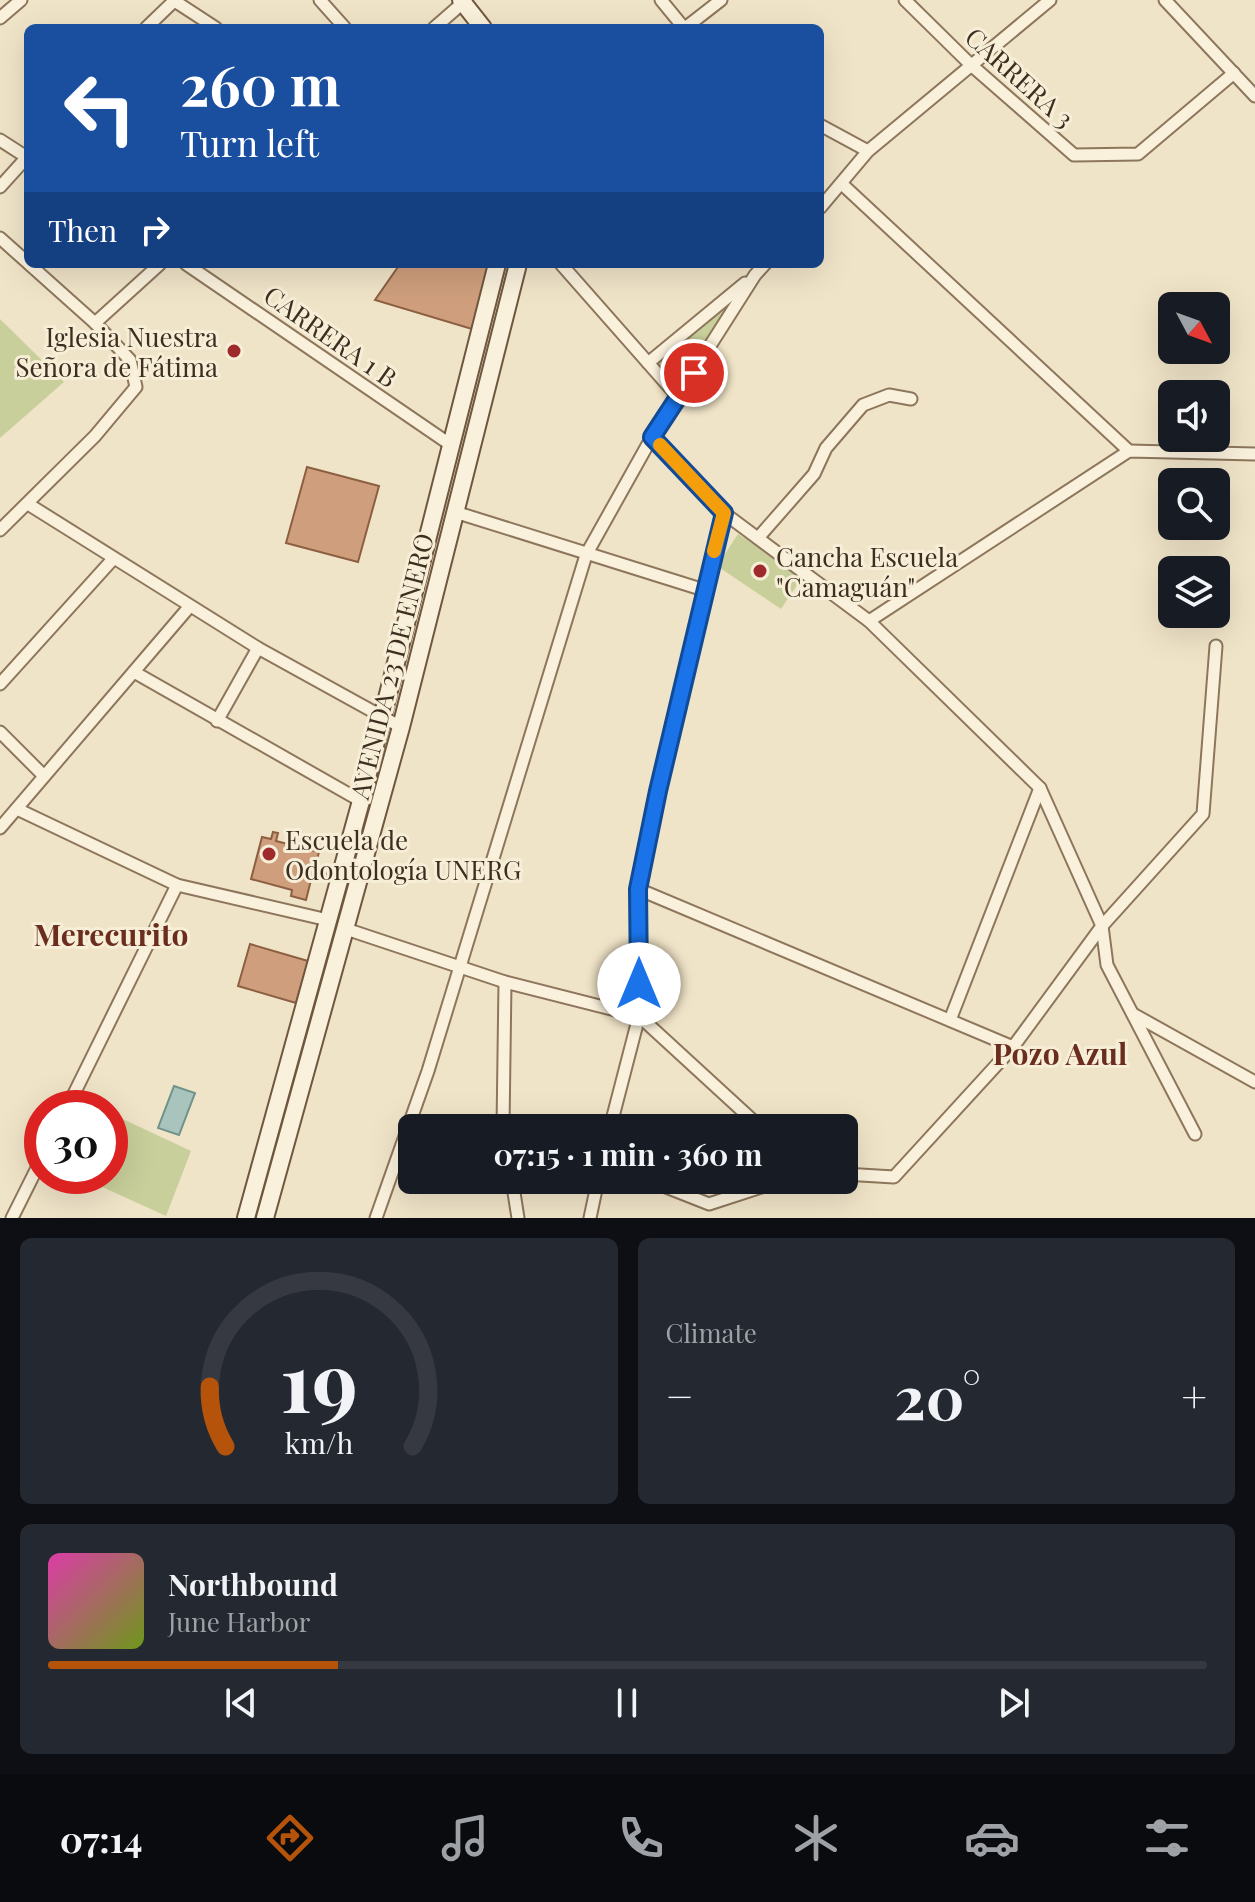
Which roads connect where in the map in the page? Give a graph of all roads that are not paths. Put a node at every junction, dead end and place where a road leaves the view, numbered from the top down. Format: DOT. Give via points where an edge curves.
graph roads {
  1 [pos="21,0"];
  2 [pos="174,0"];
  3 [pos="320,0"];
  4 [pos="661,0"];
  5 [pos="721,0"];
  6 [pos="905,0"];
  7 [pos="1050,0"];
  8 [pos="1165,0"];
  9 [pos="463,1"];
  10 [pos="0,18"];
  11 [pos="150,24"];
  12 [pos="210,24"];
  13 [pos="341,24"];
  14 [pos="438,24"];
  15 [pos="480,24"];
  16 [pos="682,24"];
  17 [pos="690,24"];
  18 [pos="970,64"];
  19 [pos="1234,73"];
  20 [pos="1255,96"];
  21 [pos="824,127"];
  22 [pos="0,140"];
  23 [pos="868,151"];
  24 [pos="24,155"];
  25 [pos="24,161"];
  26 [pos="843,185"];
  27 [pos="0,187"];
  28 [pos="824,204"];
  29 [pos="0,238"];
  30 [pos="24,260"];
  31 [pos="33,268"];
  32 [pos="156,268"];
  33 [pos="192,268"];
  34 [pos="496,268"];
  35 [pos="517,268"];
  36 [pos="565,268"];
  37 [pos="761,268"];
  38 [pos="755,275"];
  39 [pos="95,323"];
  40 [pos="648,363"];
  41 [pos="679,398"];
  42 [pos="911,399"];
  43 [pos="652,437"];
  44 [pos="451,445"];
  45 [pos="1129,451"];
  46 [pos="1255,454"];
  47 [pos="28,504"];
  48 [pos="455,512"];
  49 [pos="724,513"];
  50 [pos="0,530"];
  51 [pos="758,538"];
  52 [pos="586,555"];
  53 [pos="113,559"];
  54 [pos="704,590"];
  55 [pos="190,606"];
  56 [pos="869,621"];
  57 [pos="1216,646"];
  58 [pos="258,648"];
  59 [pos="134,672"];
  60 [pos="0,684"];
  61 [pos="381,717"];
  62 [pos="217,721"];
  63 [pos="401,727"];
  64 [pos="0,732"];
  65 [pos="44,776"];
  66 [pos="1040,788"];
  67 [pos="361,801"];
  68 [pos="17,809"];
  69 [pos="0,828"];
  70 [pos="177,885"];
  71 [pos="638,889"];
  72 [pos="328,920"];
  73 [pos="1102,926"];
  74 [pos="346,929"];
  75 [pos="460,966"];
  76 [pos="505,982"];
  77 [pos="1132,1013"];
  78 [pos="639,1016"];
  79 [pos="950,1020"];
  80 [pos="1013,1047"];
  81 [pos="1255,1082"];
  82 [pos="76,1090"];
  83 [pos="503,1114"];
  84 [pos="614,1114"];
  85 [pos="746,1114"];
  86 [pos="1195,1134"];
  87 [pos="858,1175"];
  88 [pos="24,1194"];
  89 [pos="514,1194"];
  90 [pos="595,1194"];
  91 [pos="684,1194"];
  92 [pos="740,1194"];
  93 [pos="12,1218"];
  94 [pos="246,1218"];
  95 [pos="265,1218"];
  96 [pos="376,1218"];
  97 [pos="518,1218"];
  98 [pos="590,1218"];
  1 -- 10 [label="street"];
  2 -- 11 [label="street"];
  2 -- 12 [label="street"];
  3 -- 13 [label="street"];
  4 -- 16 [label="street"];
  5 -- 17 [label="street"];
  6 -- 18 [label="street, CARRERA 3"];
  7 -- 18 [label="street"];
  8 -- 19 [label="street"];
  9 -- 14 [label="street"];
  9 -- 15 [label="main road"];
  18 -- 19 [label="street, CARRERA 3" via="1074,155 1138,154"];
  18 -- 23 [label="street"];
  19 -- 20 [label="street"];
  21 -- 23 [label="street"];
  22 -- 24 [label="street"];
  23 -- 26 [label="street"];
  25 -- 27 [label="street"];
  26 -- 28 [label="street"];
  26 -- 45 [label="street"];
  29 -- 30 [label="street"];
  31 -- 39 [label="street"];
  32 -- 39 [label="street"];
  33 -- 44 [label="street, CARRERA 1 B"];
  34 -- 44 [label="main road, AVENIDA 23 DE ENERO"];
  35 -- 48 [label="main road, AVENIDA 23 DE ENERO"];
  36 -- 40 [label="street"];
  37 -- 38 [label="street"];
  38 -- 40 [label="street"];
  38 -- 41 [label="street"];
  39 -- 47 [label="street" via="130,360 136,387"];
  40 -- 41 [label="street"];
  41 -- 43 [label="street"];
  42 -- 51 [label="street" via="889,395 863,405 824,451 814,474"];
  43 -- 49 [label="street"];
  43 -- 52 [label="street"];
  44 -- 61 [label="main road, AVENIDA 23 DE ENERO"];
  45 -- 46 [label="street"];
  45 -- 56 [label="street"];
  47 -- 50 [label="street"];
  47 -- 53 [label="street"];
  48 -- 52 [label="street"];
  48 -- 63 [label="main road, AVENIDA 23 DE ENERO"];
  49 -- 51 [label="street"];
  49 -- 54 [label="street"];
  51 -- 56 [label="street"];
  52 -- 54 [label="street"];
  52 -- 75 [label="street"];
  53 -- 55 [label="street"];
  53 -- 60 [label="street"];
  54 -- 71 [label="street"];
  55 -- 58 [label="street"];
  55 -- 59 [label="street"];
  56 -- 66 [label="street"];
  57 -- 73 [label="street" via="1203,814"];
  58 -- 61 [label="street"];
  58 -- 62 [label="street"];
  59 -- 62 [label="street"];
  59 -- 65 [label="street"];
  61 -- 63 [label="street"];
  61 -- 67 [label="main road, AVENIDA 23 DE ENERO"];
  62 -- 67 [label="street"];
  63 -- 74 [label="main road, AVENIDA 23 DE ENERO"];
  64 -- 65 [label="street"];
  65 -- 68 [label="street"];
  66 -- 73 [label="street"];
  66 -- 79 [label="street"];
  67 -- 72 [label="main road, AVENIDA 23 DE ENERO"];
  68 -- 69 [label="street"];
  68 -- 70 [label="street"];
  70 -- 72 [label="street"];
  70 -- 82 [label="street"];
  71 -- 78 [label="street"];
  71 -- 79 [label="street"];
  72 -- 94 [label="main road, AVENIDA 23 DE ENERO"];
  73 -- 77 [label="street" via="1107,965"];
  73 -- 80 [label="street"];
  74 -- 75 [label="street"];
  74 -- 95 [label="main road, AVENIDA 23 DE ENERO"];
  75 -- 76 [label="street"];
  75 -- 96 [label="street"];
  76 -- 78 [label="street"];
  76 -- 83 [label="street"];
  77 -- 81 [label="street"];
  77 -- 86 [label="street"];
  78 -- 84 [label="street"];
  78 -- 85 [label="street"];
  79 -- 80 [label="street"];
  80 -- 87 [label="street" via="894,1177"];
  88 -- 93 [label="street"];
  89 -- 97 [label="street"];
  90 -- 98 [label="street"];
  91 -- 92 [label="street" via="709,1204"];
}
